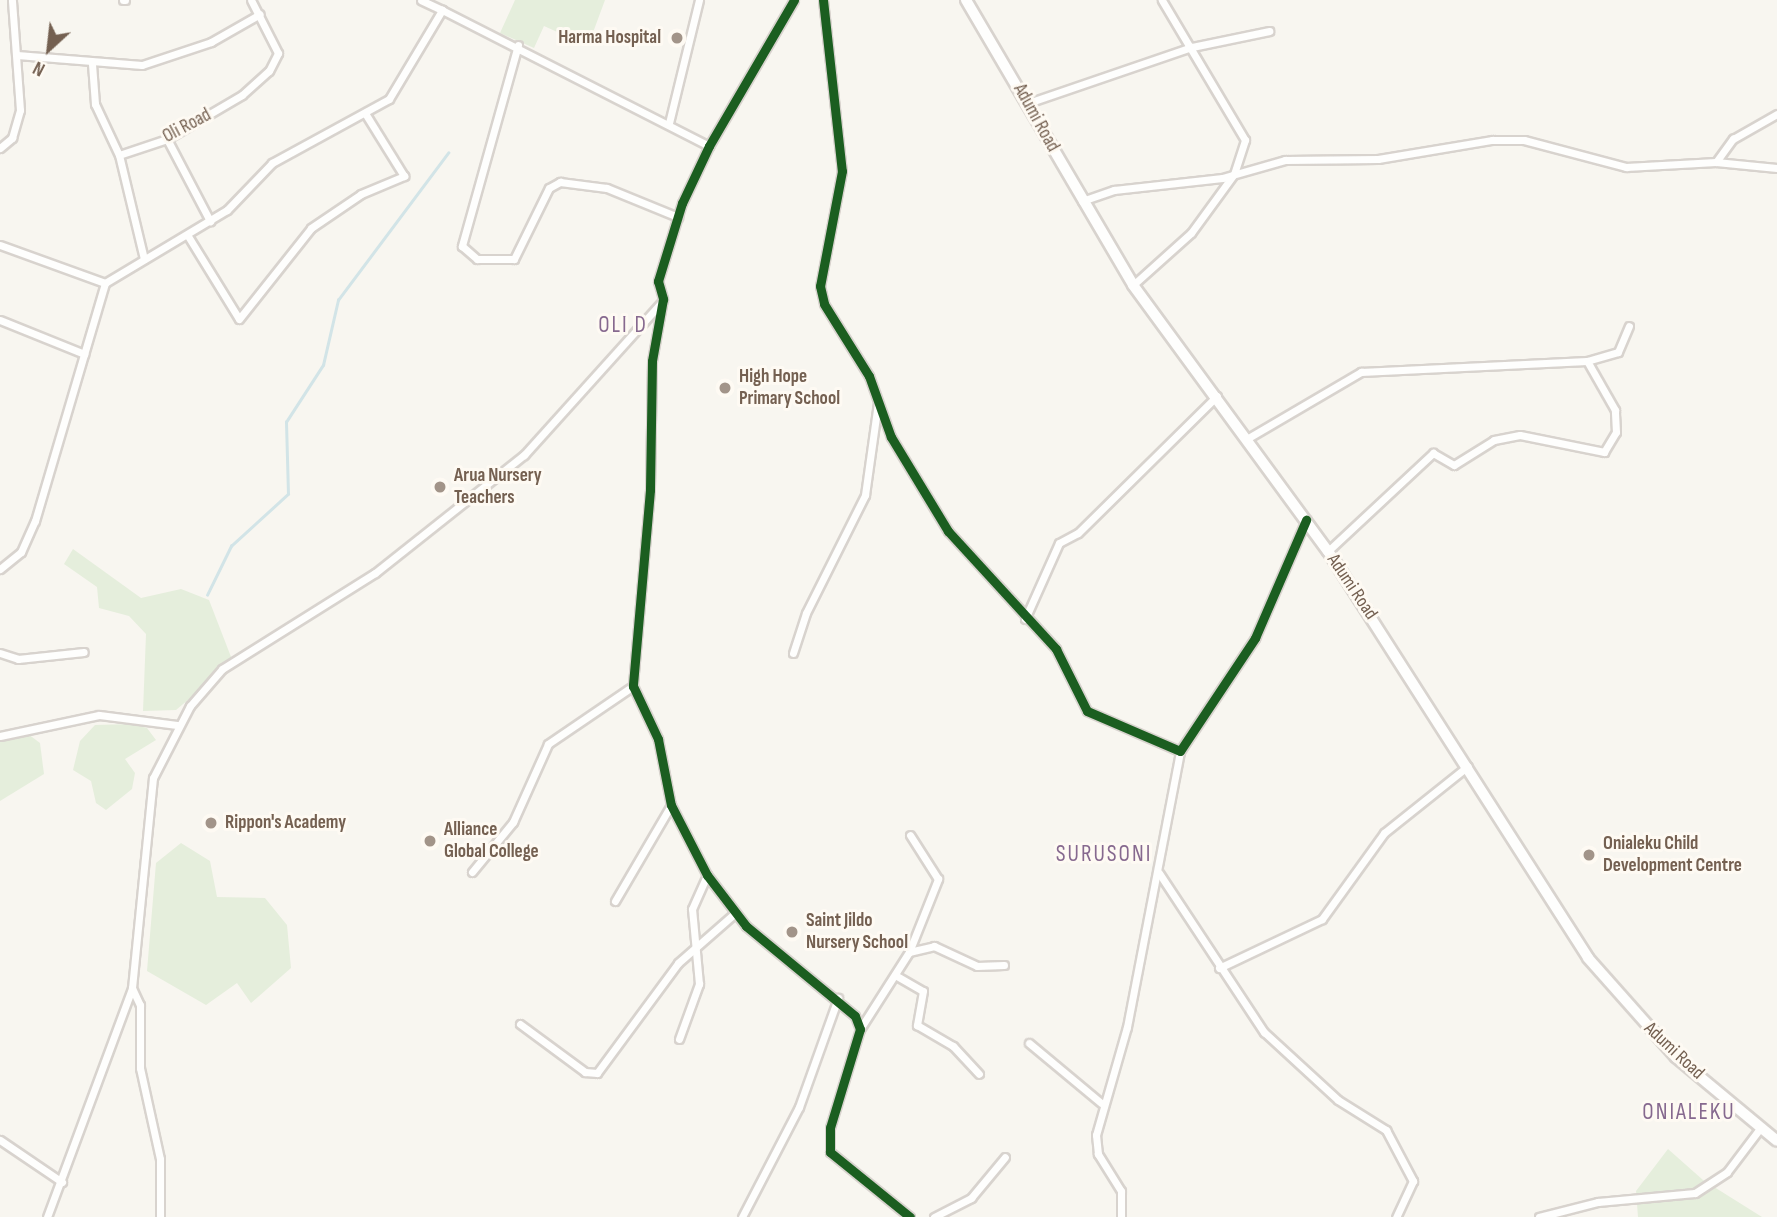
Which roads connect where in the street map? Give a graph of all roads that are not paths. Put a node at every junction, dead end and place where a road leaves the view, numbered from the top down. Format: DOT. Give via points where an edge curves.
graph roads {
  1 [pos="12,0"];
  2 [pos="251,0"];
  3 [pos="421,0"];
  4 [pos="699,0"];
  5 [pos="794,0"];
  6 [pos="823,0"];
  7 [pos="966,0"];
  8 [pos="1162,0"];
  9 [pos="442,10"];
  10 [pos="260,14"];
  11 [pos="1269,30"];
  12 [pos="518,45"];
  13 [pos="1192,47"];
  14 [pos="17,55"];
  15 [pos="92,64"];
  16 [pos="1028,103"];
  17 [pos="365,113"];
  18 [pos="1777,114"];
  19 [pos="669,123"];
  20 [pos="167,139"];
  21 [pos="709,146"];
  22 [pos="0,148"];
  23 [pos="120,155"];
  24 [pos="1716,162"];
  25 [pos="1777,168"];
  26 [pos="1234,174"];
  27 [pos="1082,201"];
  28 [pos="678,217"];
  29 [pos="210,221"];
  30 [pos="188,236"];
  31 [pos="0,245"];
  32 [pos="144,258"];
  33 [pos="105,283"];
  34 [pos="1133,285"];
  35 [pos="663,299"];
  36 [pos="0,320"];
  37 [pos="1629,326"];
  38 [pos="85,354"];
  39 [pos="1587,361"];
  40 [pos="1217,396"];
  41 [pos="878,397"];
  42 [pos="1250,437"];
  43 [pos="1306,520"];
  44 [pos="1328,551"];
  45 [pos="0,569"];
  46 [pos="1025,619"];
  47 [pos="84,652"];
  48 [pos="0,653"];
  49 [pos="793,653"];
  50 [pos="633,686"];
  51 [pos="177,725"];
  52 [pos="0,736"];
  53 [pos="1181,751"];
  54 [pos="1469,765"];
  55 [pos="671,805"];
  56 [pos="909,835"];
  57 [pos="472,872"];
  58 [pos="1159,873"];
  59 [pos="707,875"];
  60 [pos="615,901"];
  61 [pos="734,914"];
  62 [pos="700,944"];
  63 [pos="909,952"];
  64 [pos="1004,965"];
  65 [pos="1219,968"];
  66 [pos="895,975"];
  67 [pos="132,988"];
  68 [pos="838,998"];
  69 [pos="520,1024"];
  70 [pos="860,1029"];
  71 [pos="679,1039"];
  72 [pos="1029,1043"];
  73 [pos="979,1074"];
  74 [pos="1101,1103"];
  75 [pos="1761,1127"];
  76 [pos="0,1140"];
  77 [pos="1777,1141"];
  78 [pos="1005,1157"];
  79 [pos="62,1182"];
  80 [pos="47,1217"];
  81 [pos="160,1217"];
  82 [pos="742,1217"];
  83 [pos="910,1217"];
  84 [pos="934,1217"];
  85 [pos="1121,1217"];
  86 [pos="1396,1217"];
  87 [pos="1539,1217"];
  1 -- 14 [label="street"];
  2 -- 10 [label="street, Oli Road"];
  3 -- 9 [label="street"];
  4 -- 19 [label="street"];
  5 -- 21 [label="street"];
  6 -- 41 [label="street" via="842,171 820,286 830,317"];
  7 -- 16 [label="main road, Adumi Road"];
  8 -- 13 [label="street"];
  9 -- 12 [label="street"];
  9 -- 17 [label="street" via="404,83"];
  10 -- 15 [label="street" via="165,61"];
  10 -- 20 [label="street, Oli Road" via="278,53 274,66 242,95"];
  11 -- 13 [label="street"];
  12 -- 19 [label="street"];
  12 -- 28 [label="street" via="462,246 477,260 514,259 549,188 560,182 607,188"];
  13 -- 16 [label="street"];
  13 -- 26 [label="street" via="1245,140"];
  14 -- 15 [label="street"];
  14 -- 22 [label="street" via="18,124"];
  15 -- 23 [label="street" via="95,104"];
  16 -- 27 [label="main road, Adumi Road"];
  17 -- 29 [label="street" via="272,163"];
  17 -- 30 [label="street" via="404,176 361,194 311,228 239,319"];
  18 -- 24 [label="street" via="1733,139"];
  19 -- 21 [label="street"];
  20 -- 23 [label="street, Oli Road"];
  20 -- 29 [label="street"];
  21 -- 28 [label="street"];
  23 -- 32 [label="street"];
  24 -- 25 [label="street"];
  24 -- 26 [label="street" via="1626,167 1524,140 1492,140 1389,158 1285,160"];
  26 -- 27 [label="street" via="1114,190"];
  26 -- 34 [label="street" via="1177,249"];
  27 -- 34 [label="main road, Adumi Road"];
  28 -- 35 [label="street" via="659,281"];
  29 -- 30 [label="street"];
  30 -- 32 [label="street"];
  31 -- 33 [label="street"];
  32 -- 33 [label="street"];
  33 -- 38 [label="street"];
  34 -- 40 [label="main road, Adumi Road"];
  35 -- 50 [label="street" via="652,361 650,490"];
  35 -- 51 [label="street" via="524,456 375,573 222,669"];
  36 -- 38 [label="street"];
  37 -- 39 [label="street" via="1618,352"];
  38 -- 45 [label="street" via="35,521 21,552"];
  39 -- 42 [label="street" via="1369,370"];
  39 -- 44 [label="street" via="1615,410 1616,432 1604,452 1520,435 1494,440 1454,465 1433,453"];
  40 -- 42 [label="main road, Adumi Road"];
  40 -- 46 [label="street" via="1078,533 1059,543"];
  41 -- 46 [label="street" via="891,437 948,531"];
  41 -- 49 [label="street" via="865,495 806,613"];
  42 -- 43 [label="main road, Adumi Road"];
  43 -- 44 [label="main road, Adumi Road"];
  43 -- 53 [label="street" via="1255,638"];
  44 -- 54 [label="main road, Adumi Road"];
  46 -- 53 [label="street" via="1056,649 1087,711"];
  47 -- 48 [label="street" via="18,659"];
  50 -- 55 [label="street" via="658,739"];
  50 -- 57 [label="street" via="548,744 513,821"];
  51 -- 52 [label="street" via="99,715"];
  51 -- 67 [label="street" via="153,778"];
  53 -- 58 [label="street"];
  54 -- 65 [label="street" via="1384,833 1322,919"];
  54 -- 75 [label="main road, Adumi Road" via="1545,893 1620,998 1676,1057"];
  55 -- 59 [label="street"];
  55 -- 60 [label="street"];
  56 -- 63 [label="street" via="938,879"];
  58 -- 65 [label="street" via="1195,919"];
  58 -- 74 [label="street" via="1127,1027"];
  59 -- 61 [label="street"];
  59 -- 62 [label="street" via="692,909"];
  61 -- 62 [label="street"];
  61 -- 68 [label="street"];
  62 -- 69 [label="street" via="678,962 597,1073 585,1072"];
  62 -- 71 [label="street" via="699,984"];
  63 -- 64 [label="street" via="934,946 976,966"];
  63 -- 66 [label="street"];
  65 -- 86 [label="street" via="1283,1052 1338,1100 1386,1130 1413,1181"];
  66 -- 70 [label="street"];
  66 -- 73 [label="street" via="923,990 917,1026 953,1046"];
  67 -- 79 [label="street"];
  67 -- 81 [label="street" via="140,1005 140,1068 160,1159"];
  68 -- 70 [label="street"];
  68 -- 82 [label="street" via="799,1107"];
  70 -- 83 [label="street" via="827,1143 835,1161 877,1186"];
  72 -- 74 [label="street"];
  74 -- 85 [label="street" via="1096,1145 1121,1191"];
  75 -- 77 [label="main road, Adumi Road"];
  75 -- 87 [label="street" via="1727,1172 1695,1193 1598,1202"];
  76 -- 79 [label="street"];
  78 -- 84 [label="street" via="971,1198"];
  79 -- 80 [label="street"];
}
